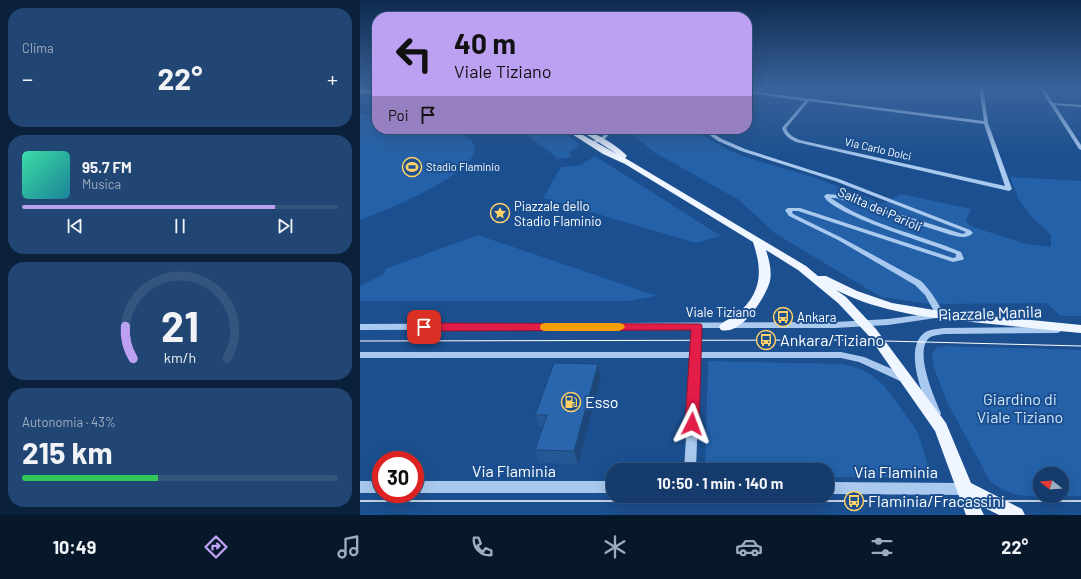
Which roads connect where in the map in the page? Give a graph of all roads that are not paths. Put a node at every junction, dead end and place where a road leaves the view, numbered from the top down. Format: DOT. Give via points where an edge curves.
graph roads {
  1 [pos="799,111"];
  2 [pos="893,111"];
  3 [pos="984,111"];
  4 [pos="1057,111"];
  5 [pos="986,123"];
  6 [pos="575,134"];
  7 [pos="590,134"];
  8 [pos="608,134"];
  9 [pos="711,134"];
  10 [pos="600,140"];
  11 [pos="590,143"];
  12 [pos="1081,149"];
  13 [pos="628,162"];
  14 [pos="758,242"];
  15 [pos="802,268"];
  16 [pos="940,315"];
  17 [pos="863,324"];
  18 [pos="697,326"];
  19 [pos="725,326"];
  20 [pos="360,327"];
  21 [pos="1081,329"];
  22 [pos="360,355"];
  23 [pos="695,355"];
  24 [pos="905,379"];
  25 [pos="941,428"];
  26 [pos="690,463"];
  27 [pos="360,487"];
  28 [pos="372,487"];
  29 [pos="424,487"];
  30 [pos="606,487"];
  31 [pos="834,488"];
  32 [pos="966,489"];
  33 [pos="975,515"];
  34 [pos="1016,515"];
  1 -- 5 [label="street, Via Carlo Dolci" via="784,128 786,133 796,140 1009,190"];
  2 -- 5 [label="street"];
  3 -- 5 [label="street"];
  4 -- 12 [label="street"];
  6 -- 11 [label="main road"];
  7 -- 10 [label="main road"];
  8 -- 10 [label="street"];
  9 -- 16 [label="street, Salita dei Parioli" via="743,150 837,180 968,231 970,233 964,236 951,234 836,196 828,196 828,199 836,204 864,217 959,253 960,259 953,260 798,209 788,210 791,215 840,239 918,284 934,300"];
  10 -- 11 [label="street"];
  10 -- 13 [label="main road" via="615,149"];
  11 -- 13 [label="main road"];
  13 -- 14 [label="main road"];
  14 -- 15 [label="main road"];
  14 -- 19 [label="main road" via="766,269 761,289 745,314"];
  15 -- 16 [label="main road" via="872,302"];
  15 -- 17 [label="main road, Piazzale Manila" via="842,300"];
  16 -- 17 [label="street, Viale Tiziano"];
  16 -- 21 [label="main road, Viale Tiziano"];
  17 -- 19 [label="street, Viale Tiziano"];
  17 -- 24 [label="main road, Piazzale Manila" via="872,332"];
  18 -- 19 [label="street, Viale Tiziano"];
  18 -- 20 [label="street, Viale Tiziano"];
  18 -- 23 [label="street"];
  21 -- 25 [label="street, Piazzale Manila" via="944,331 926,336 919,347 919,358"];
  22 -- 23 [label="street"];
  23 -- 24 [label="street" via="847,356 871,362"];
  23 -- 26 [label="street"];
  24 -- 25 [label="main road, Piazzale Manila"];
  25 -- 32 [label="main road, Piazzale Manila"];
  27 -- 28 [label="street"];
  29 -- 30 [label="street, Via Flaminia"];
  31 -- 32 [label="street, Via Flaminia"];
  32 -- 33 [label="main road, Piazzale Manila"];
  32 -- 34 [label="main road"];
}
